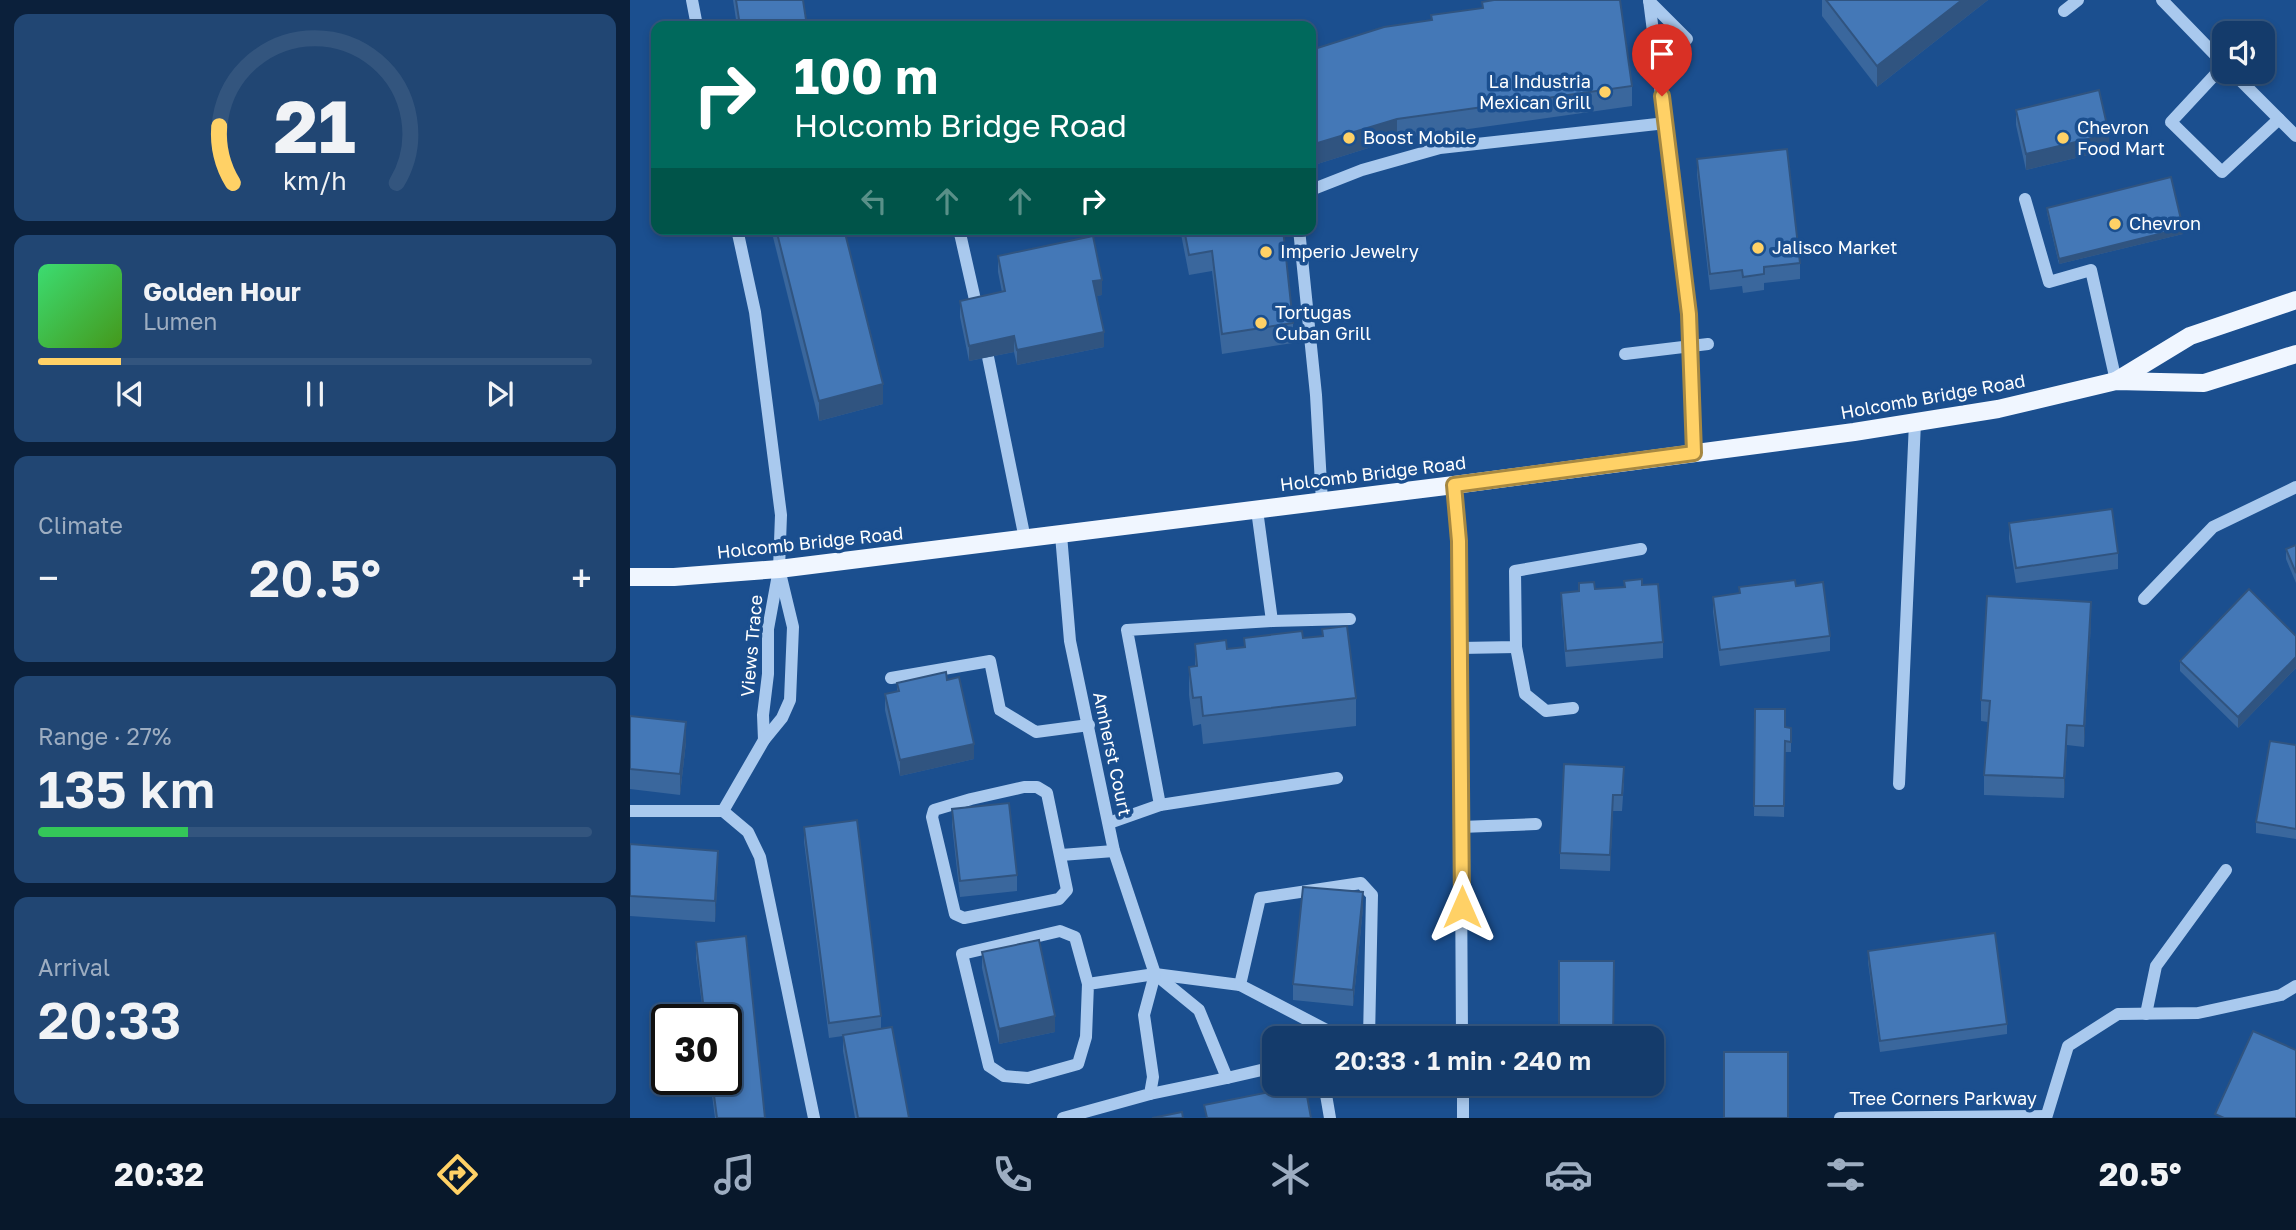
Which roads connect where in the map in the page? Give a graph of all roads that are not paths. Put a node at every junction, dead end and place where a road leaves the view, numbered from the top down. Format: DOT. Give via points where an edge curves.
graph roads {
  1 [pos="692,0"];
  2 [pos="1649,0"];
  3 [pos="2078,0"];
  4 [pos="2162,0"];
  5 [pos="2064,11"];
  6 [pos="696,21"];
  7 [pos="1686,39"];
  8 [pos="2212,52"];
  9 [pos="2212,77"];
  10 [pos="2244,84"];
  11 [pos="2279,119"];
  12 [pos="1665,123"];
  13 [pos="2296,136"];
  14 [pos="1316,188"];
  15 [pos="2025,199"];
  16 [pos="738,235"];
  17 [pos="961,235"];
  18 [pos="1300,235"];
  19 [pos="2296,300"];
  20 [pos="978,313"];
  21 [pos="1708,344"];
  22 [pos="1689,346"];
  23 [pos="1625,354"];
  24 [pos="2296,354"];
  25 [pos="988,358"];
  26 [pos="2116,381"];
  27 [pos="1915,422"];
  28 [pos="1694,453"];
  29 [pos="1454,485"];
  30 [pos="2296,488"];
  31 [pos="1322,502"];
  32 [pos="1257,510"];
  33 [pos="1060,535"];
  34 [pos="1025,539"];
  35 [pos="1642,549"];
  36 [pos="779,569"];
  37 [pos="630,577"];
  38 [pos="2144,599"];
  39 [pos="1350,619"];
  40 [pos="1272,621"];
  41 [pos="1517,647"];
  42 [pos="1460,648"];
  43 [pos="891,678"];
  44 [pos="1573,708"];
  45 [pos="1089,725"];
  46 [pos="764,740"];
  47 [pos="1337,778"];
  48 [pos="1899,783"];
  49 [pos="1160,805"];
  50 [pos="630,811"];
  51 [pos="723,811"];
  52 [pos="1109,823"];
  53 [pos="1536,824"];
  54 [pos="1461,827"];
  55 [pos="1114,850"];
  56 [pos="1061,855"];
  57 [pos="2226,870"];
  58 [pos="1155,974"];
  59 [pos="1088,984"];
  60 [pos="1240,985"];
  61 [pos="2296,986"];
  62 [pos="2146,1014"];
  63 [pos="1319,1026"];
  64 [pos="1370,1026"];
  65 [pos="1462,1026"];
  66 [pos="1262,1070"];
  67 [pos="1227,1078"];
  68 [pos="1150,1094"];
  69 [pos="1327,1096"];
  70 [pos="1463,1096"];
  71 [pos="2046,1117"];
  72 [pos="814,1118"];
  73 [pos="1063,1118"];
  74 [pos="1331,1118"];
  75 [pos="1463,1118"];
  76 [pos="1840,1118"];
  1 -- 6 [label="street"];
  2 -- 7 [label="street"];
  2 -- 12 [label="street"];
  3 -- 5 [label="street"];
  4 -- 8 [label="street"];
  9 -- 11 [label="street" via="2171,122 2221,172"];
  10 -- 11 [label="street"];
  11 -- 13 [label="street"];
  12 -- 14 [label="street" via="1440,148"];
  12 -- 22 [label="street"];
  15 -- 26 [label="street" via="2049,282 2091,270"];
  16 -- 36 [label="street" via="755,312 781,515"];
  17 -- 20 [label="street"];
  18 -- 31 [label="street"];
  19 -- 26 [label="main road, Holcomb Bridge Road" via="2190,335"];
  21 -- 22 [label="street"];
  22 -- 23 [label="street"];
  22 -- 28 [label="street"];
  24 -- 26 [label="main road, Holcomb Bridge Road" via="2204,383"];
  25 -- 34 [label="street"];
  26 -- 27 [label="main road, Holcomb Bridge Road" via="1998,409"];
  27 -- 28 [label="main road, Holcomb Bridge Road"];
  27 -- 48 [label="street"];
  28 -- 29 [label="main road, Holcomb Bridge Road"];
  29 -- 31 [label="main road, Holcomb Bridge Road"];
  29 -- 42 [label="street"];
  30 -- 38 [label="street" via="2213,527"];
  31 -- 32 [label="main road, Holcomb Bridge Road"];
  32 -- 33 [label="main road, Holcomb Bridge Road"];
  32 -- 40 [label="street"];
  33 -- 34 [label="main road, Holcomb Bridge Road"];
  33 -- 45 [label="street, Amherst Court" via="1070,641"];
  34 -- 36 [label="main road, Holcomb Bridge Road"];
  35 -- 41 [label="street" via="1515,571"];
  36 -- 37 [label="main road, Holcomb Bridge Road"];
  36 -- 46 [label="street, Views Trace" via="768,629"];
  36 -- 46 [label="street, Views Trace" via="793,627 793,676 787,710"];
  39 -- 40 [label="street"];
  40 -- 49 [label="street" via="1127,630"];
  41 -- 42 [label="street"];
  41 -- 44 [label="street" via="1525,694 1546,711"];
  42 -- 54 [label="street"];
  43 -- 45 [label="street" via="990,661 1000,710 1036,732"];
  45 -- 52 [label="street, Amherst Court"];
  46 -- 51 [label="street, Views Trace"];
  47 -- 49 [label="street"];
  49 -- 52 [label="street"];
  50 -- 51 [label="street"];
  51 -- 72 [label="street" via="748,832 760,857"];
  52 -- 55 [label="street, Amherst Court"];
  53 -- 54 [label="street"];
  54 -- 65 [label="street"];
  55 -- 56 [label="street"];
  55 -- 58 [label="street, Amherst Court"];
  56 -- 56 [label="street" via="1047,793 1037,787 1024,786 934,810 955,914 964,918 1059,900 1067,890"];
  57 -- 62 [label="street" via="2155,966"];
  58 -- 59 [label="street"];
  58 -- 60 [label="street"];
  58 -- 67 [label="street" via="1199,1010"];
  58 -- 68 [label="street" via="1144,1015 1153,1077"];
  59 -- 59 [label="street" via="1074,937 1060,931 962,954 989,1066 1004,1076 1028,1078 1078,1064 1086,1037"];
  60 -- 63 [label="street"];
  60 -- 64 [label="street" via="1260,898 1361,883 1372,895"];
  61 -- 62 [label="street, Tree Corners Parkway" via="2281,995 2197,1013"];
  62 -- 71 [label="street, Tree Corners Parkway" via="2118,1014 2068,1046"];
  66 -- 67 [label="street"];
  67 -- 68 [label="street"];
  68 -- 73 [label="street"];
  69 -- 74 [label="street"];
  70 -- 75 [label="street"];
  71 -- 76 [label="street, Tree Corners Parkway"];
}
